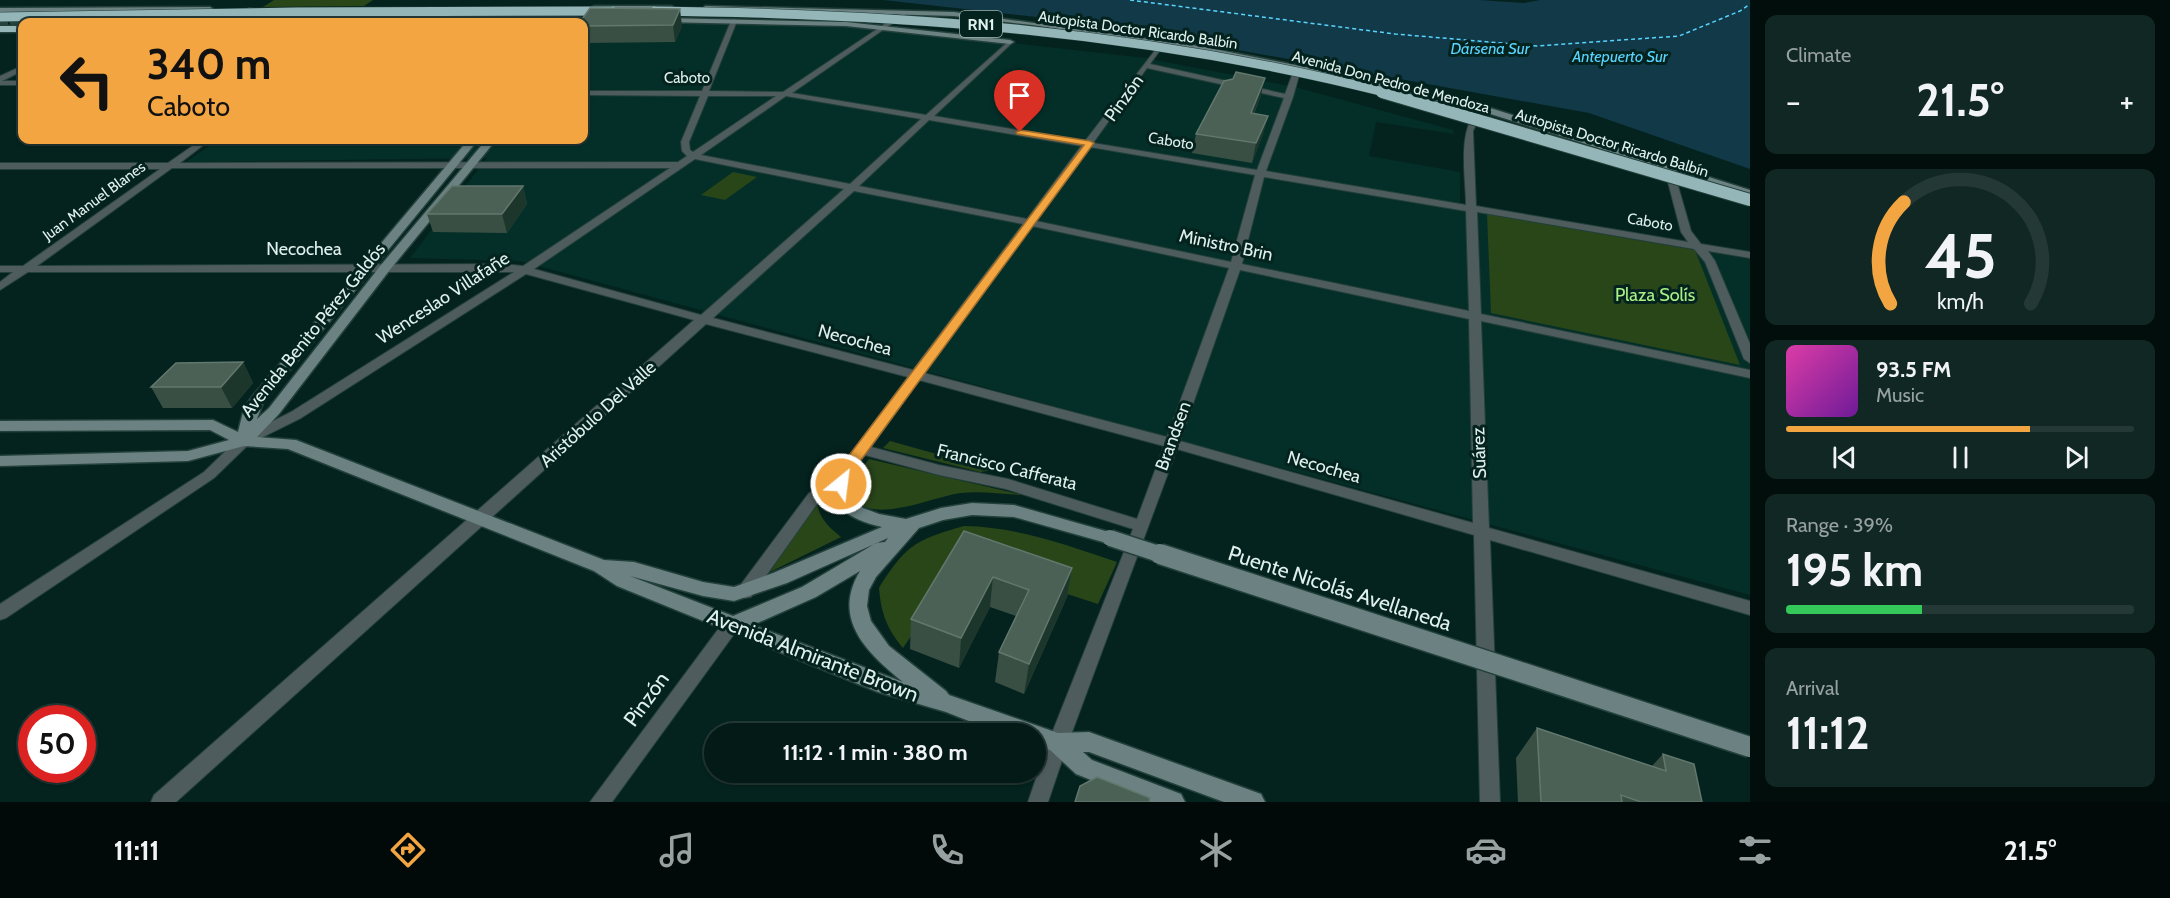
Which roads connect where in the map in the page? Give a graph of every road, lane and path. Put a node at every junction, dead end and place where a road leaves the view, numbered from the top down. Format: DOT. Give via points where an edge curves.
graph roads {
  1 [pos="251,9"];
  2 [pos="0,11"];
  3 [pos="906,12"];
  4 [pos="190,13"];
  5 [pos="954,14"];
  6 [pos="436,17"];
  7 [pos="18,18"];
  8 [pos="32,18"];
  9 [pos="235,18"];
  10 [pos="361,18"];
  11 [pos="400,18"];
  12 [pos="0,19"];
  13 [pos="603,20"];
  14 [pos="651,20"];
  15 [pos="588,21"];
  16 [pos="734,21"];
  17 [pos="1032,23"];
  18 [pos="18,24"];
  19 [pos="0,25"];
  20 [pos="884,28"];
  21 [pos="0,29"];
  22 [pos="18,29"];
  23 [pos="1010,42"];
  24 [pos="1163,42"];
  25 [pos="1147,66"];
  26 [pos="1298,69"];
  27 [pos="18,70"];
  28 [pos="0,81"];
  29 [pos="18,83"];
  30 [pos="588,93"];
  31 [pos="704,93"];
  32 [pos="786,94"];
  33 [pos="1289,97"];
  34 [pos="1484,109"];
  35 [pos="927,118"];
  36 [pos="1474,119"];
  37 [pos="1090,143"];
  38 [pos="201,144"];
  39 [pos="470,144"];
  40 [pos="488,144"];
  41 [pos="693,156"];
  42 [pos="679,165"];
  43 [pos="0,166"];
  44 [pos="452,166"];
  45 [pos="471,166"];
  46 [pos="169,167"];
  47 [pos="1670,167"];
  48 [pos="1261,172"];
  49 [pos="1673,179"];
  50 [pos="852,187"];
  51 [pos="1750,193"];
  52 [pos="1750,201"];
  53 [pos="1470,206"];
  54 [pos="1750,211"];
  55 [pos="1031,223"];
  56 [pos="1697,246"];
  57 [pos="1750,255"];
  58 [pos="1236,265"];
  59 [pos="0,268"];
  60 [pos="26,268"];
  61 [pos="365,268"];
  62 [pos="385,268"];
  63 [pos="525,270"];
  64 [pos="0,287"];
  65 [pos="1476,317"];
  66 [pos="704,320"];
  67 [pos="1750,359"];
  68 [pos="1750,374"];
  69 [pos="915,376"];
  70 [pos="0,426"];
  71 [pos="244,441"];
  72 [pos="1171,443"];
  73 [pos="861,449"];
  74 [pos="0,461"];
  75 [pos="846,470"];
  76 [pos="814,497"];
  77 [pos="478,520"];
  78 [pos="911,526"];
  79 [pos="1142,526"];
  80 [pos="1482,533"];
  81 [pos="600,567"];
  82 [pos="745,592"];
  83 [pos="1750,608"];
  84 [pos="0,613"];
  85 [pos="731,625"];
  86 [pos="948,704"];
  87 [pos="999,723"];
  88 [pos="1046,739"];
  89 [pos="1058,743"];
  90 [pos="1750,747"];
  91 [pos="161,802"];
  92 [pos="600,802"];
  93 [pos="1038,802"];
  94 [pos="1173,802"];
  95 [pos="1253,802"];
  96 [pos="1490,802"];
  1 -- 2 [label="main road, Avenida Don Pedro de Mendoza"];
  1 -- 3 [label="main road, Avenida Don Pedro de Mendoza" via="737,8"];
  1 -- 9 [label="street"];
  2 -- 4 [label="highway, bridge"];
  3 -- 5 [label="main road, Avenida Don Pedro de Mendoza"];
  3 -- 20 [label="street, Wenceslao Villafañe"];
  4 -- 8 [label="highway, Autopista Doctor Ricardo Balbín / RN1, bridge"];
  4 -- 52 [label="highway, Autopista Doctor Ricardo Balbín / RN1, bridge" via="808,13 945,21 1078,35 1222,56 1343,82"];
  5 -- 17 [label="main road, Avenida Don Pedro de Mendoza"];
  5 -- 23 [label="main road" via="982,24"];
  6 -- 10 [label="highway, Autopista Doctor Ricardo Balbín / RN1"];
  6 -- 11 [label="highway"];
  6 -- 54 [label="highway, Autopista Doctor Ricardo Balbín / RN1, bridge" via="808,19 978,30 1139,49 1254,69 1365,95"];
  7 -- 12 [label="highway, Autopista Doctor Ricardo Balbín / RN1, bridge"];
  13 -- 15 [label="main road"];
  14 -- 16 [label="main road"];
  16 -- 20 [label="main road"];
  16 -- 31 [label="street"];
  17 -- 23 [label="main road, Aristóbulo Del Valle"];
  17 -- 24 [label="main road, Avenida Don Pedro de Mendoza"];
  18 -- 19 [label="highway"];
  20 -- 23 [label="main road"];
  20 -- 32 [label="street, Wenceslao Villafañe"];
  21 -- 22 [label="highway"];
  23 -- 35 [label="street, Aristóbulo Del Valle"];
  24 -- 25 [label="street, Pinzón"];
  24 -- 26 [label="main road, Avenida Don Pedro de Mendoza"];
  25 -- 33 [label="street"];
  25 -- 37 [label="street, Pinzón"];
  26 -- 33 [label="street, Brandsen"];
  26 -- 34 [label="main road, Avenida Don Pedro de Mendoza"];
  26 -- 36 [label="main road, Avenida Don Pedro de Mendoza"];
  27 -- 28 [label="street"];
  28 -- 29 [label="street"];
  30 -- 31 [label="street, Caboto"];
  31 -- 32 [label="street, Caboto"];
  31 -- 41 [label="street" via="686,142 686,151"];
  32 -- 35 [label="street, Caboto"];
  32 -- 41 [label="street, Wenceslao Villafañe"];
  33 -- 48 [label="street, Brandsen"];
  34 -- 36 [label="street"];
  34 -- 47 [label="main road, Avenida Don Pedro de Mendoza"];
  35 -- 37 [label="street, Caboto"];
  35 -- 50 [label="street, Aristóbulo Del Valle"];
  36 -- 49 [label="main road, Avenida Don Pedro de Mendoza"];
  36 -- 53 [label="street, Suárez" via="1469,131"];
  37 -- 48 [label="street, Caboto"];
  37 -- 55 [label="street, Pinzón"];
  38 -- 46 [label="street, Juan Manuel Blanes"];
  39 -- 44 [label="main road, Avenida Benito Pérez Galdós"];
  40 -- 45 [label="main road, Avenida Benito Pérez Galdós"];
  41 -- 42 [label="street, Wenceslao Villafañe"];
  41 -- 50 [label="street, Ministro Brin"];
  42 -- 45 [label="street"];
  42 -- 63 [label="street, Wenceslao Villafañe"];
  43 -- 46 [label="street"];
  44 -- 45 [label="street"];
  44 -- 46 [label="street"];
  44 -- 61 [label="main road, Avenida Benito Pérez Galdós"];
  45 -- 62 [label="main road, Avenida Benito Pérez Galdós"];
  46 -- 60 [label="street, Juan Manuel Blanes"];
  47 -- 49 [label="street"];
  47 -- 51 [label="main road, Avenida Don Pedro de Mendoza"];
  48 -- 53 [label="street, Caboto"];
  48 -- 58 [label="street, Brandsen"];
  49 -- 52 [label="main road, Avenida Don Pedro de Mendoza"];
  49 -- 56 [label="street" via="1686,232"];
  50 -- 55 [label="street, Ministro Brin"];
  50 -- 66 [label="street, Aristóbulo Del Valle"];
  53 -- 56 [label="street, Caboto"];
  53 -- 65 [label="street, Suárez"];
  55 -- 58 [label="street, Ministro Brin"];
  55 -- 69 [label="street, Pinzón"];
  56 -- 57 [label="street, Caboto"];
  56 -- 67 [label="street" via="1710,261"];
  58 -- 65 [label="street, Ministro Brin"];
  58 -- 72 [label="street, Brandsen"];
  59 -- 60 [label="street, Necochea"];
  60 -- 61 [label="street, Necochea"];
  60 -- 64 [label="street, Juan Manuel Blanes"];
  61 -- 62 [label="street, Necochea"];
  61 -- 71 [label="main road, Avenida Benito Pérez Galdós" via="256,401"];
  62 -- 63 [label="street, Necochea"];
  62 -- 71 [label="main road, Avenida Benito Pérez Galdós" via="274,411"];
  63 -- 66 [label="street, Necochea"];
  63 -- 71 [label="street, Wenceslao Villafañe" via="296,415"];
  65 -- 68 [label="street, Ministro Brin"];
  65 -- 80 [label="street, Suárez"];
  66 -- 69 [label="street, Necochea"];
  66 -- 77 [label="street, Aristóbulo Del Valle"];
  69 -- 72 [label="street, Necochea"];
  69 -- 73 [label="street, Pinzón"];
  70 -- 71 [label="main road, Avenida Almirante Brown" via="213,425"];
  71 -- 74 [label="main road, Avenida Almirante Brown" via="188,456"];
  71 -- 77 [label="main road, Avenida Almirante Brown" via="290,444"];
  71 -- 84 [label="street, Wenceslao Villafañe" via="208,475"];
  72 -- 79 [label="street, Brandsen"];
  72 -- 80 [label="street, Necochea"];
  73 -- 75 [label="street, Pinzón"];
  73 -- 79 [label="street, Francisco Cafferata" via="1008,484"];
  75 -- 78 [label="main road" via="840,489 847,505 870,518"];
  76 -- 82 [label="street"];
  77 -- 81 [label="main road, Avenida Almirante Brown"];
  77 -- 91 [label="street, Aristóbulo Del Valle"];
  78 -- 82 [label="main road, Puente Nicolás Avellaneda" via="867,539"];
  78 -- 85 [label="main road, Puente Nicolás Avellaneda" via="866,560 802,597"];
  78 -- 86 [label="main road" via="874,566 860,590 857,609 863,628 876,645"];
  78 -- 90 [label="main road, Puente Nicolás Avellaneda, bridge" via="959,510 997,508 1036,516"];
  79 -- 89 [label="street, Brandsen"];
  80 -- 83 [label="street, Necochea"];
  80 -- 96 [label="street, Suárez"];
  81 -- 82 [label="main road, Avenida Almirante Brown" via="634,569 726,594"];
  81 -- 85 [label="main road, Avenida Almirante Brown" via="624,581"];
  85 -- 86 [label="main road, Avenida Almirante Brown" via="885,686"];
  85 -- 92 [label="street, Pinzón"];
  86 -- 87 [label="main road, Avenida Almirante Brown"];
  88 -- 89 [label="main road"];
  89 -- 93 [label="street, Brandsen"];
  89 -- 94 [label="main road" via="1084,767"];
  89 -- 95 [label="main road" via="1089,742"];
}
